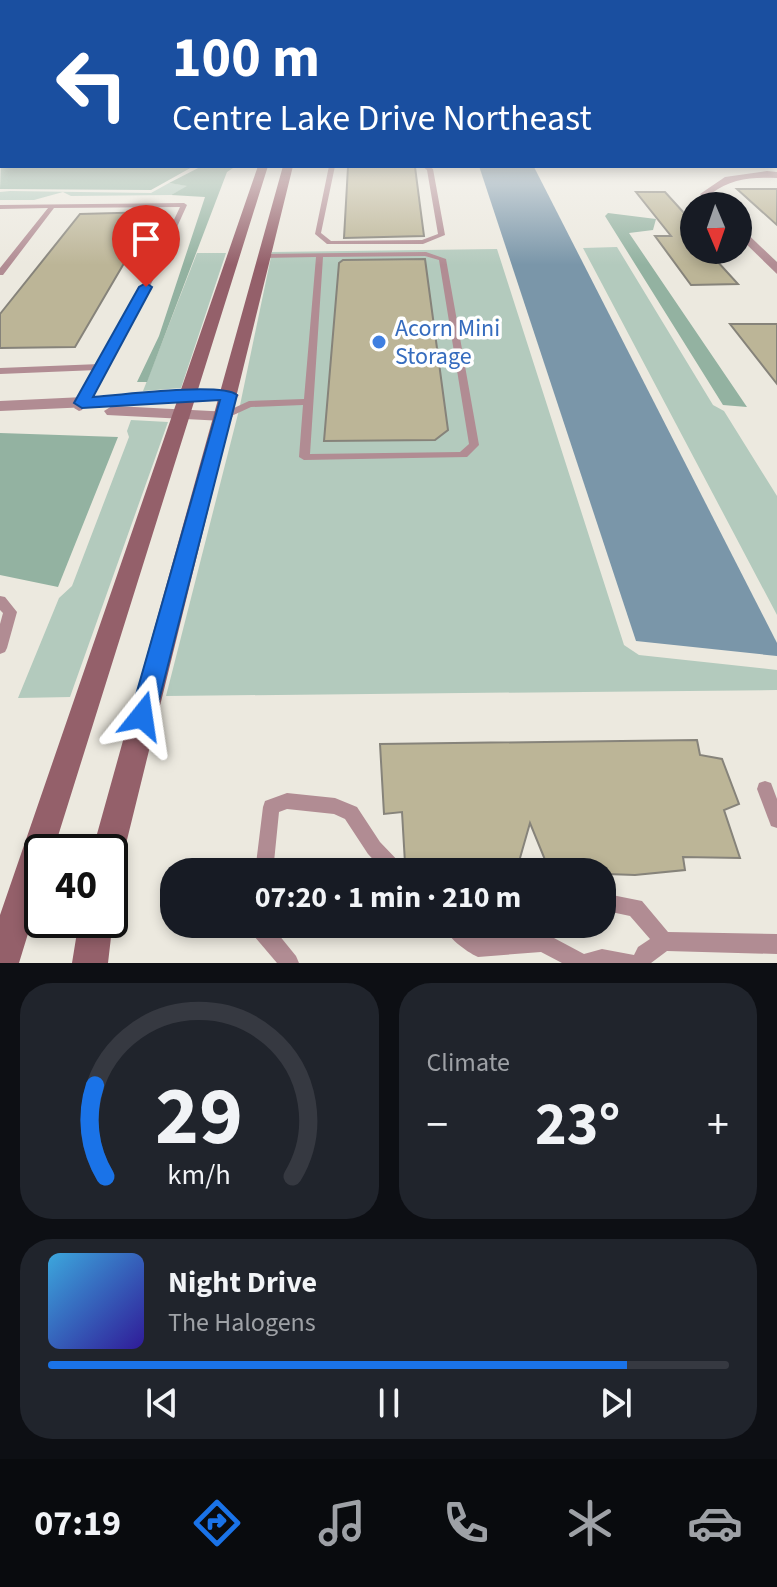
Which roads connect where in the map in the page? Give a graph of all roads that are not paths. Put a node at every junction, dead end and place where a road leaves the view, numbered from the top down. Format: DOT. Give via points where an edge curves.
graph roads {
  1 [pos="260,175"];
  2 [pos="285,175"];
  3 [pos="330,175"];
  4 [pos="431,175"];
  5 [pos="747,175"];
  6 [pos="707,192"];
  7 [pos="53,206"];
  8 [pos="0,207"];
  9 [pos="752,244"];
  10 [pos="262,256"];
  11 [pos="320,256"];
  12 [pos="777,270"];
  13 [pos="0,273"];
  14 [pos="103,367"];
  15 [pos="0,371"];
  16 [pos="307,402"];
  17 [pos="187,404"];
  18 [pos="249,404"];
  19 [pos="74,405"];
  20 [pos="0,406"];
  21 [pos="227,406"];
  22 [pos="0,601"];
  23 [pos="0,648"];
  24 [pos="765,789"];
  25 [pos="777,820"];
  26 [pos="113,834"];
  27 [pos="266,858"];
  28 [pos="384,858"];
  29 [pos="616,905"];
  30 [pos="93,938"];
  31 [pos="268,938"];
  32 [pos="467,938"];
  33 [pos="522,938"];
  34 [pos="552,938"];
  35 [pos="664,941"];
  36 [pos="777,944"];
  37 [pos="1,963"];
  38 [pos="90,963"];
  39 [pos="289,963"];
  40 [pos="584,963"];
  41 [pos="630,963"];
  42 [pos="640,963"];
  1 -- 17 [label="street"];
  2 -- 10 [label="street"];
  3 -- 4 [label="lane" via="318,234 329,243 423,242 442,235"];
  5 -- 6 [label="street" via="720,180"];
  7 -- 8 [label="lane"];
  7 -- 13 [label="lane"];
  7 -- 14 [label="lane" via="184,205"];
  9 -- 12 [label="street"];
  10 -- 11 [label="lane"];
  10 -- 21 [label="street"];
  11 -- 16 [label="lane"];
  11 -- 16 [label="lane" via="426,254 442,259 474,445 463,455 304,457"];
  14 -- 15 [label="lane"];
  14 -- 19 [label="lane"];
  16 -- 18 [label="lane"];
  17 -- 19 [label="street"];
  17 -- 21 [label="street"];
  17 -- 37 [label="street"];
  18 -- 21 [label="lane"];
  18 -- 21 [label="lane"];
  19 -- 20 [label="street"];
  21 -- 26 [label="street"];
  22 -- 23 [label="lane" via="10,612"];
  24 -- 25 [label="lane"];
  27 -- 28 [label="lane" via="271,807 287,801 351,813"];
  29 -- 35 [label="lane" via="635,908"];
  30 -- 38 [label="street"];
  31 -- 39 [label="lane"];
  32 -- 33 [label="lane" via="478,947"];
  34 -- 40 [label="lane"];
  35 -- 36 [label="lane"];
  35 -- 42 [label="lane"];
  40 -- 41 [label="lane"];
}
